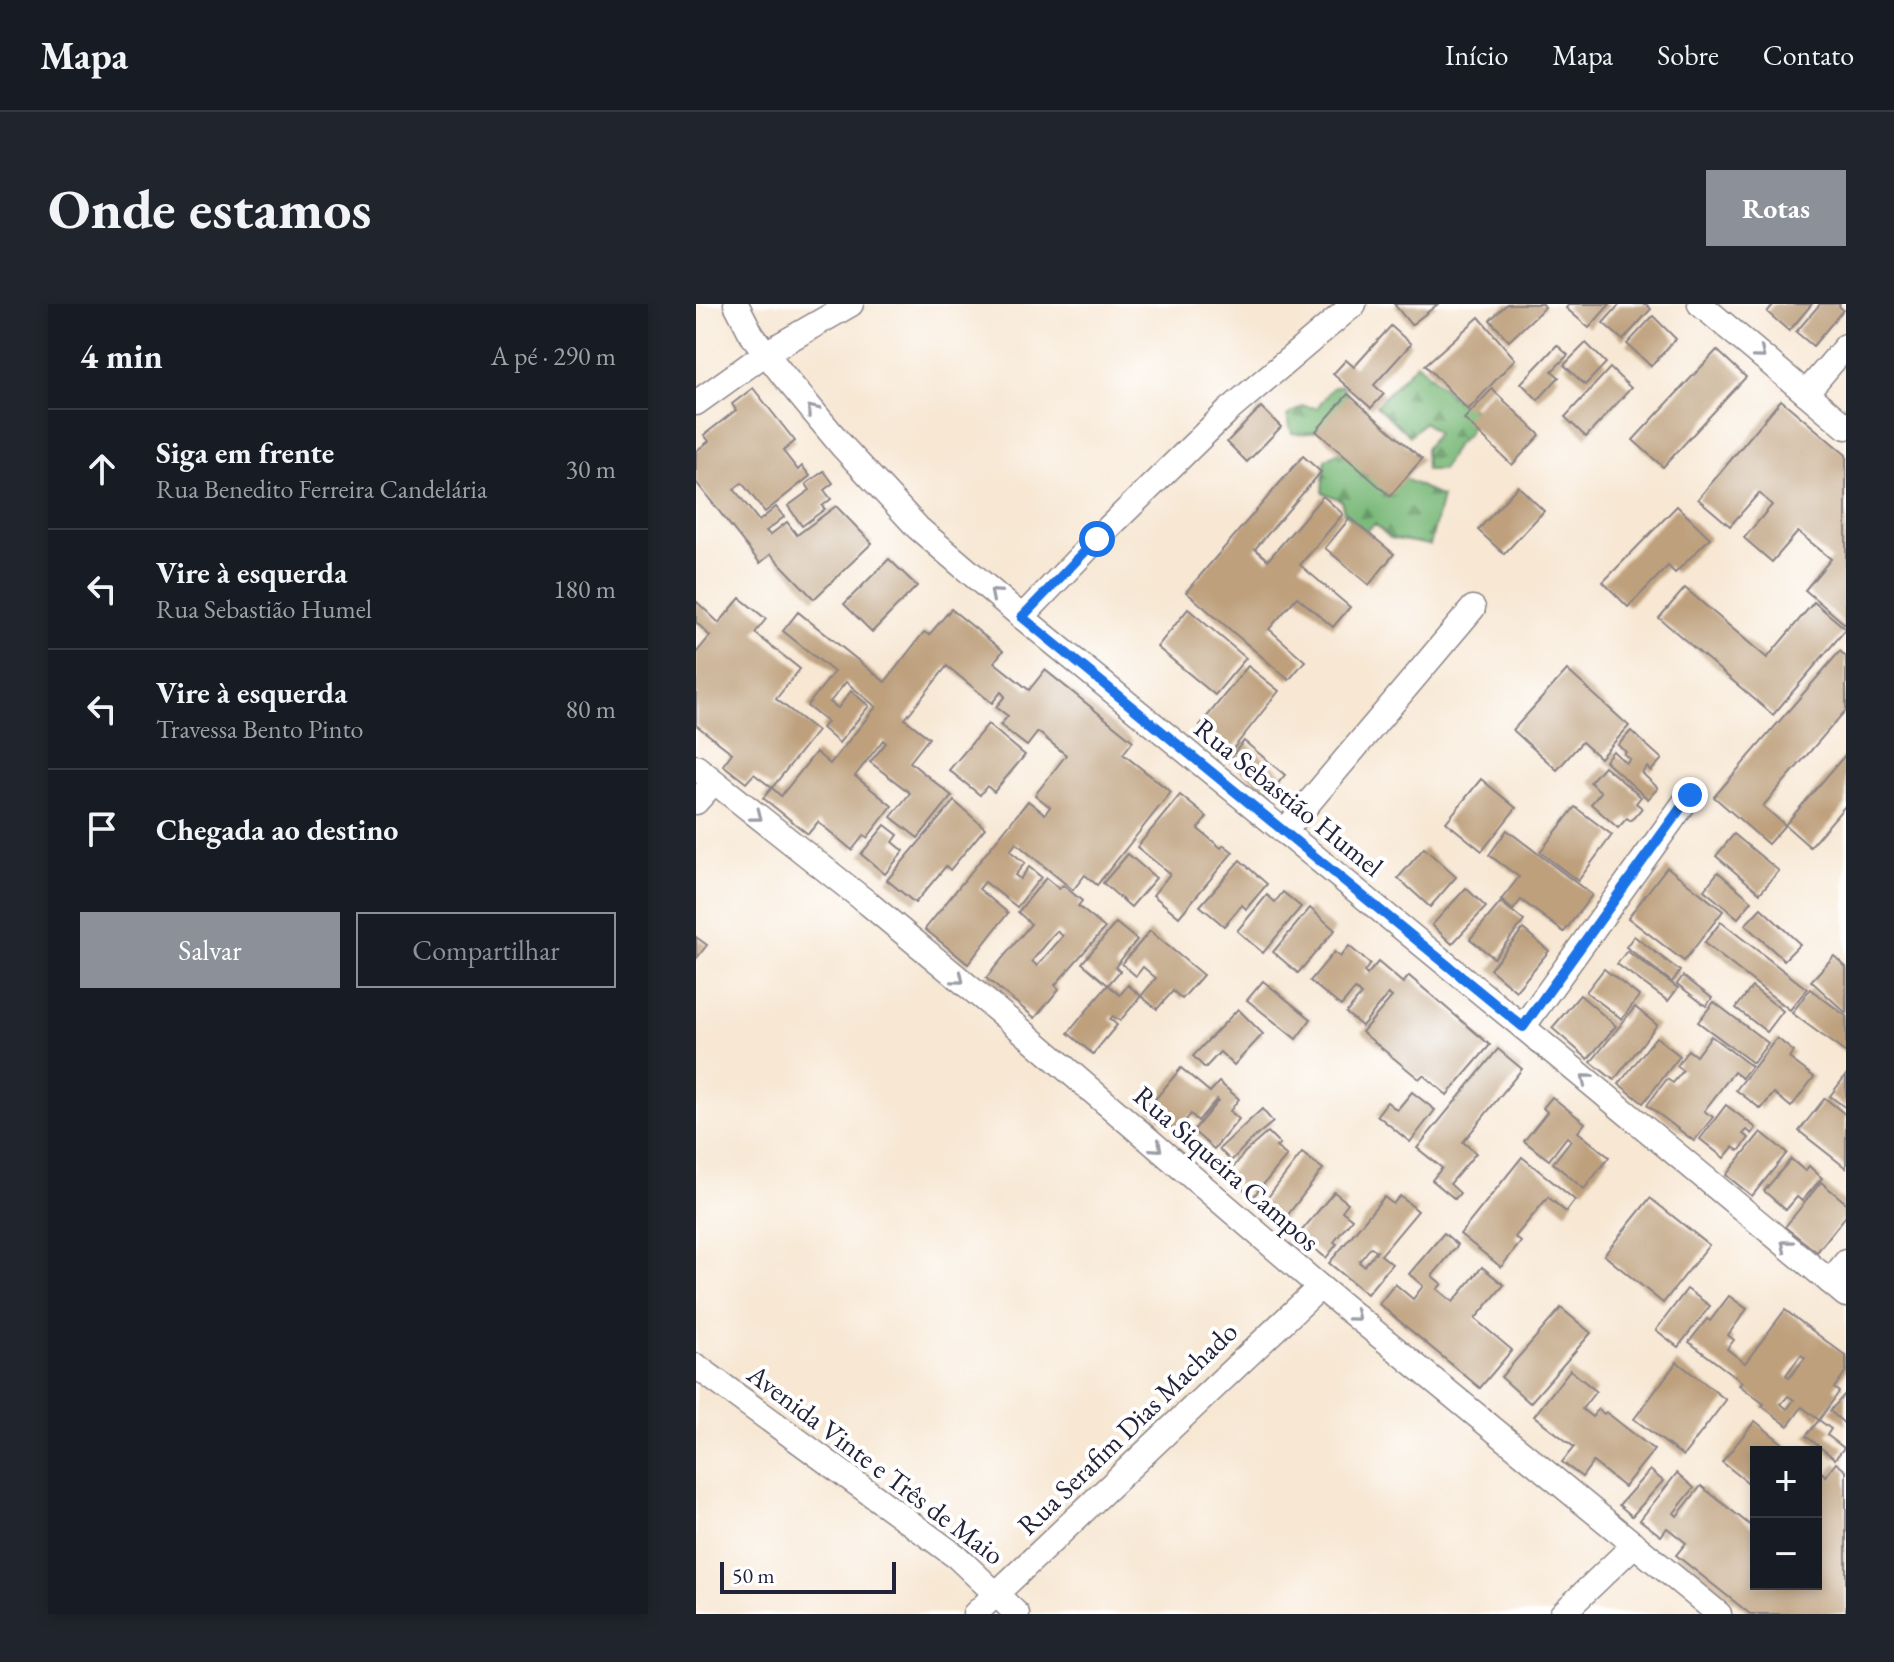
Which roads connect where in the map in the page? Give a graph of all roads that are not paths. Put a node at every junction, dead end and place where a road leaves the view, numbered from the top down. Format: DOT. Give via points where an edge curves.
graph roads {
  1 [pos="736,304"];
  2 [pos="851,304"];
  3 [pos="1354,304"];
  4 [pos="1700,304"];
  5 [pos="1846,346"];
  6 [pos="766,353"];
  7 [pos="1806,393"];
  8 [pos="696,403"];
  9 [pos="1846,427"];
  10 [pos="1473,608"];
  11 [pos="1022,617"];
  12 [pos="705,774"];
  13 [pos="1690,795"];
  14 [pos="696,802"];
  15 [pos="1284,832"];
  16 [pos="1523,1027"];
  17 [pos="1846,1262"];
  18 [pos="1320,1287"];
  19 [pos="1838,1288"];
  20 [pos="696,1366"];
  21 [pos="1635,1544"];
  22 [pos="997,1593"];
  23 [pos="975,1614"];
  24 [pos="1017,1614"];
  25 [pos="1562,1614"];
  26 [pos="1719,1614"];
  1 -- 6 [label="street, Rua Sebastião Humel"];
  2 -- 6 [label="street"];
  3 -- 11 [label="street" via="1228,411"];
  4 -- 7 [label="street, one-way"];
  5 -- 7 [label="street"];
  6 -- 8 [label="street"];
  11 -- 6 [label="street, Rua Sebastião Humel, one-way" via="918,528"];
  7 -- 9 [label="street"];
  10 -- 15 [label="street"];
  11 -- 15 [label="street, Rua Sebastião Humel"];
  12 -- 14 [label="street"];
  12 -- 18 [label="street, Rua Siqueira Campos, one-way" via="1021,1030"];
  13 -- 16 [label="street"];
  15 -- 16 [label="street, Rua Sebastião Humel"];
  19 -- 16 [label="street, Rua Sebastião Humel, one-way"];
  17 -- 19 [label="street"];
  18 -- 21 [label="street, Rua Siqueira Campos, one-way"];
  18 -- 22 [label="street, Rua Serafim Dias Machado"];
  20 -- 22 [label="street, Avenida Vinte e Três de Maio" via="957,1557"];
  21 -- 25 [label="street"];
  21 -- 26 [label="street, Rua Siqueira Campos"];
  22 -- 23 [label="street, Rua Serafim Dias Machado"];
  22 -- 24 [label="street, Avenida Vinte e Três de Maio"];
}
